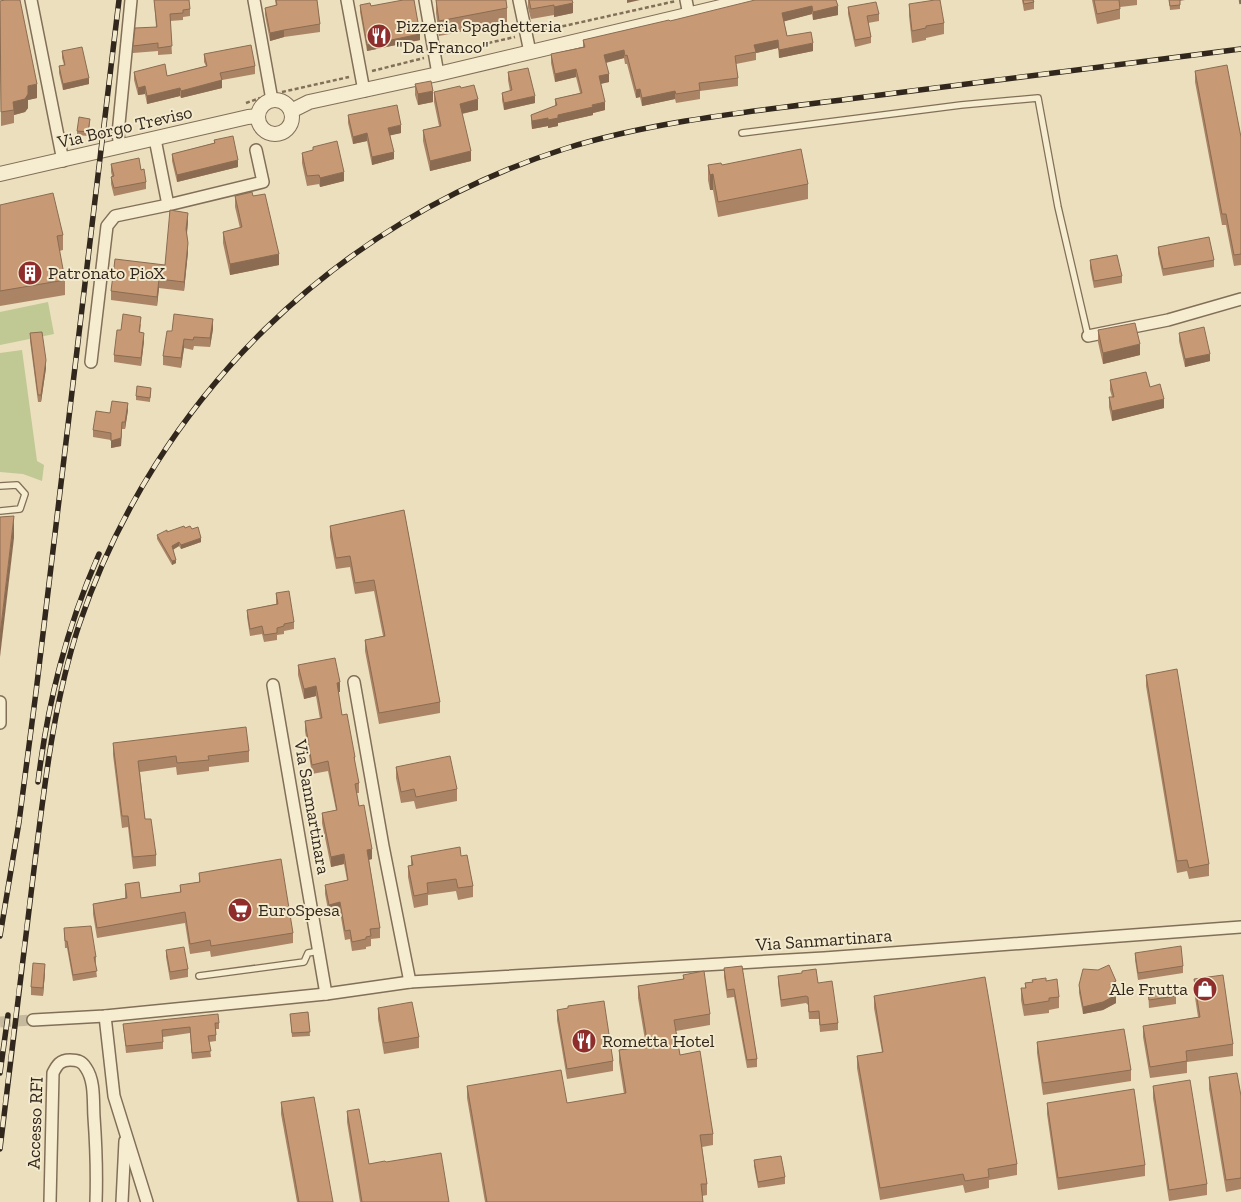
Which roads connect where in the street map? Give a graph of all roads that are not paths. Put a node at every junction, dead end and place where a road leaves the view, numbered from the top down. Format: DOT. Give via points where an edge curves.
graph roads {
  1 [pos="31,0"];
  2 [pos="131,0"];
  3 [pos="254,0"];
  4 [pos="347,0"];
  5 [pos="425,0"];
  6 [pos="519,0"];
  7 [pos="686,0"];
  8 [pos="750,0"];
  9 [pos="689,15"];
  10 [pos="530,52"];
  11 [pos="438,74"];
  12 [pos="364,91"];
  13 [pos="272,97"];
  14 [pos="291,111"];
  15 [pos="258,116"];
  16 [pos="742,133"];
  17 [pos="155,139"];
  18 [pos="120,147"];
  19 [pos="256,150"];
  20 [pos="63,161"];
  21 [pos="0,174"];
  22 [pos="168,205"];
  23 [pos="1241,299"];
  24 [pos="1088,336"];
  25 [pos="91,362"];
  26 [pos="0,486"];
  27 [pos="0,511"];
  28 [pos="354,682"];
  29 [pos="273,685"];
  30 [pos="0,702"];
  31 [pos="0,723"];
  32 [pos="1241,927"];
  33 [pos="319,951"];
  34 [pos="199,976"];
  35 [pos="410,982"];
  36 [pos="326,994"];
  37 [pos="105,1016"];
  38 [pos="33,1020"];
  39 [pos="126,1132"];
  40 [pos="50,1202"];
  41 [pos="96,1202"];
  42 [pos="122,1202"];
  43 [pos="147,1202"];
  1 -- 20 [label="street"];
  2 -- 18 [label="street" via="118,134"];
  3 -- 13 [label="street"];
  4 -- 12 [label="street"];
  5 -- 11 [label="street"];
  6 -- 10 [label="street"];
  7 -- 9 [label="street"];
  8 -- 9 [label="street"];
  9 -- 10 [label="street"];
  10 -- 11 [label="street"];
  11 -- 12 [label="street"];
  12 -- 14 [label="street" via="309,102"];
  13 -- 14 [label="street" via="282,101"];
  13 -- 15 [label="street"];
  14 -- 15 [label="street" via="290,126 277,134 264,129"];
  15 -- 17 [label="street, Via Borgo Treviso"];
  16 -- 24 [label="lane" via="1038,98 1058,206"];
  17 -- 18 [label="street, Via Borgo Treviso"];
  17 -- 22 [label="street"];
  18 -- 20 [label="street, Via Borgo Treviso"];
  19 -- 22 [label="street" via="263,182"];
  20 -- 21 [label="street, Via Borgo Treviso"];
  22 -- 25 [label="street" via="115,216 107,226"];
  23 -- 24 [label="street" via="1168,320"];
  26 -- 27 [label="lane" via="17,485 25,494 20,508"];
  28 -- 35 [label="street"];
  29 -- 33 [label="street, Via Sanmartinara"];
  30 -- 31 [label="street"];
  32 -- 35 [label="street, Via Sanmartinara" via="824,958"];
  33 -- 34 [label="lane" via="308,953 304,962"];
  33 -- 36 [label="street, Via Sanmartinara"];
  35 -- 36 [label="street, Via Sanmartinara"];
  36 -- 37 [label="street, Via Sanmartinara"];
  37 -- 38 [label="street, Via Sanmartinara"];
  37 -- 39 [label="street" via="114,1096"];
  39 -- 42 [label="street"];
  39 -- 43 [label="street"];
  40 -- 41 [label="street, Accesso RFI" via="53,1073 57,1064 72,1060 85,1065 91,1080 97,1160"];
}
